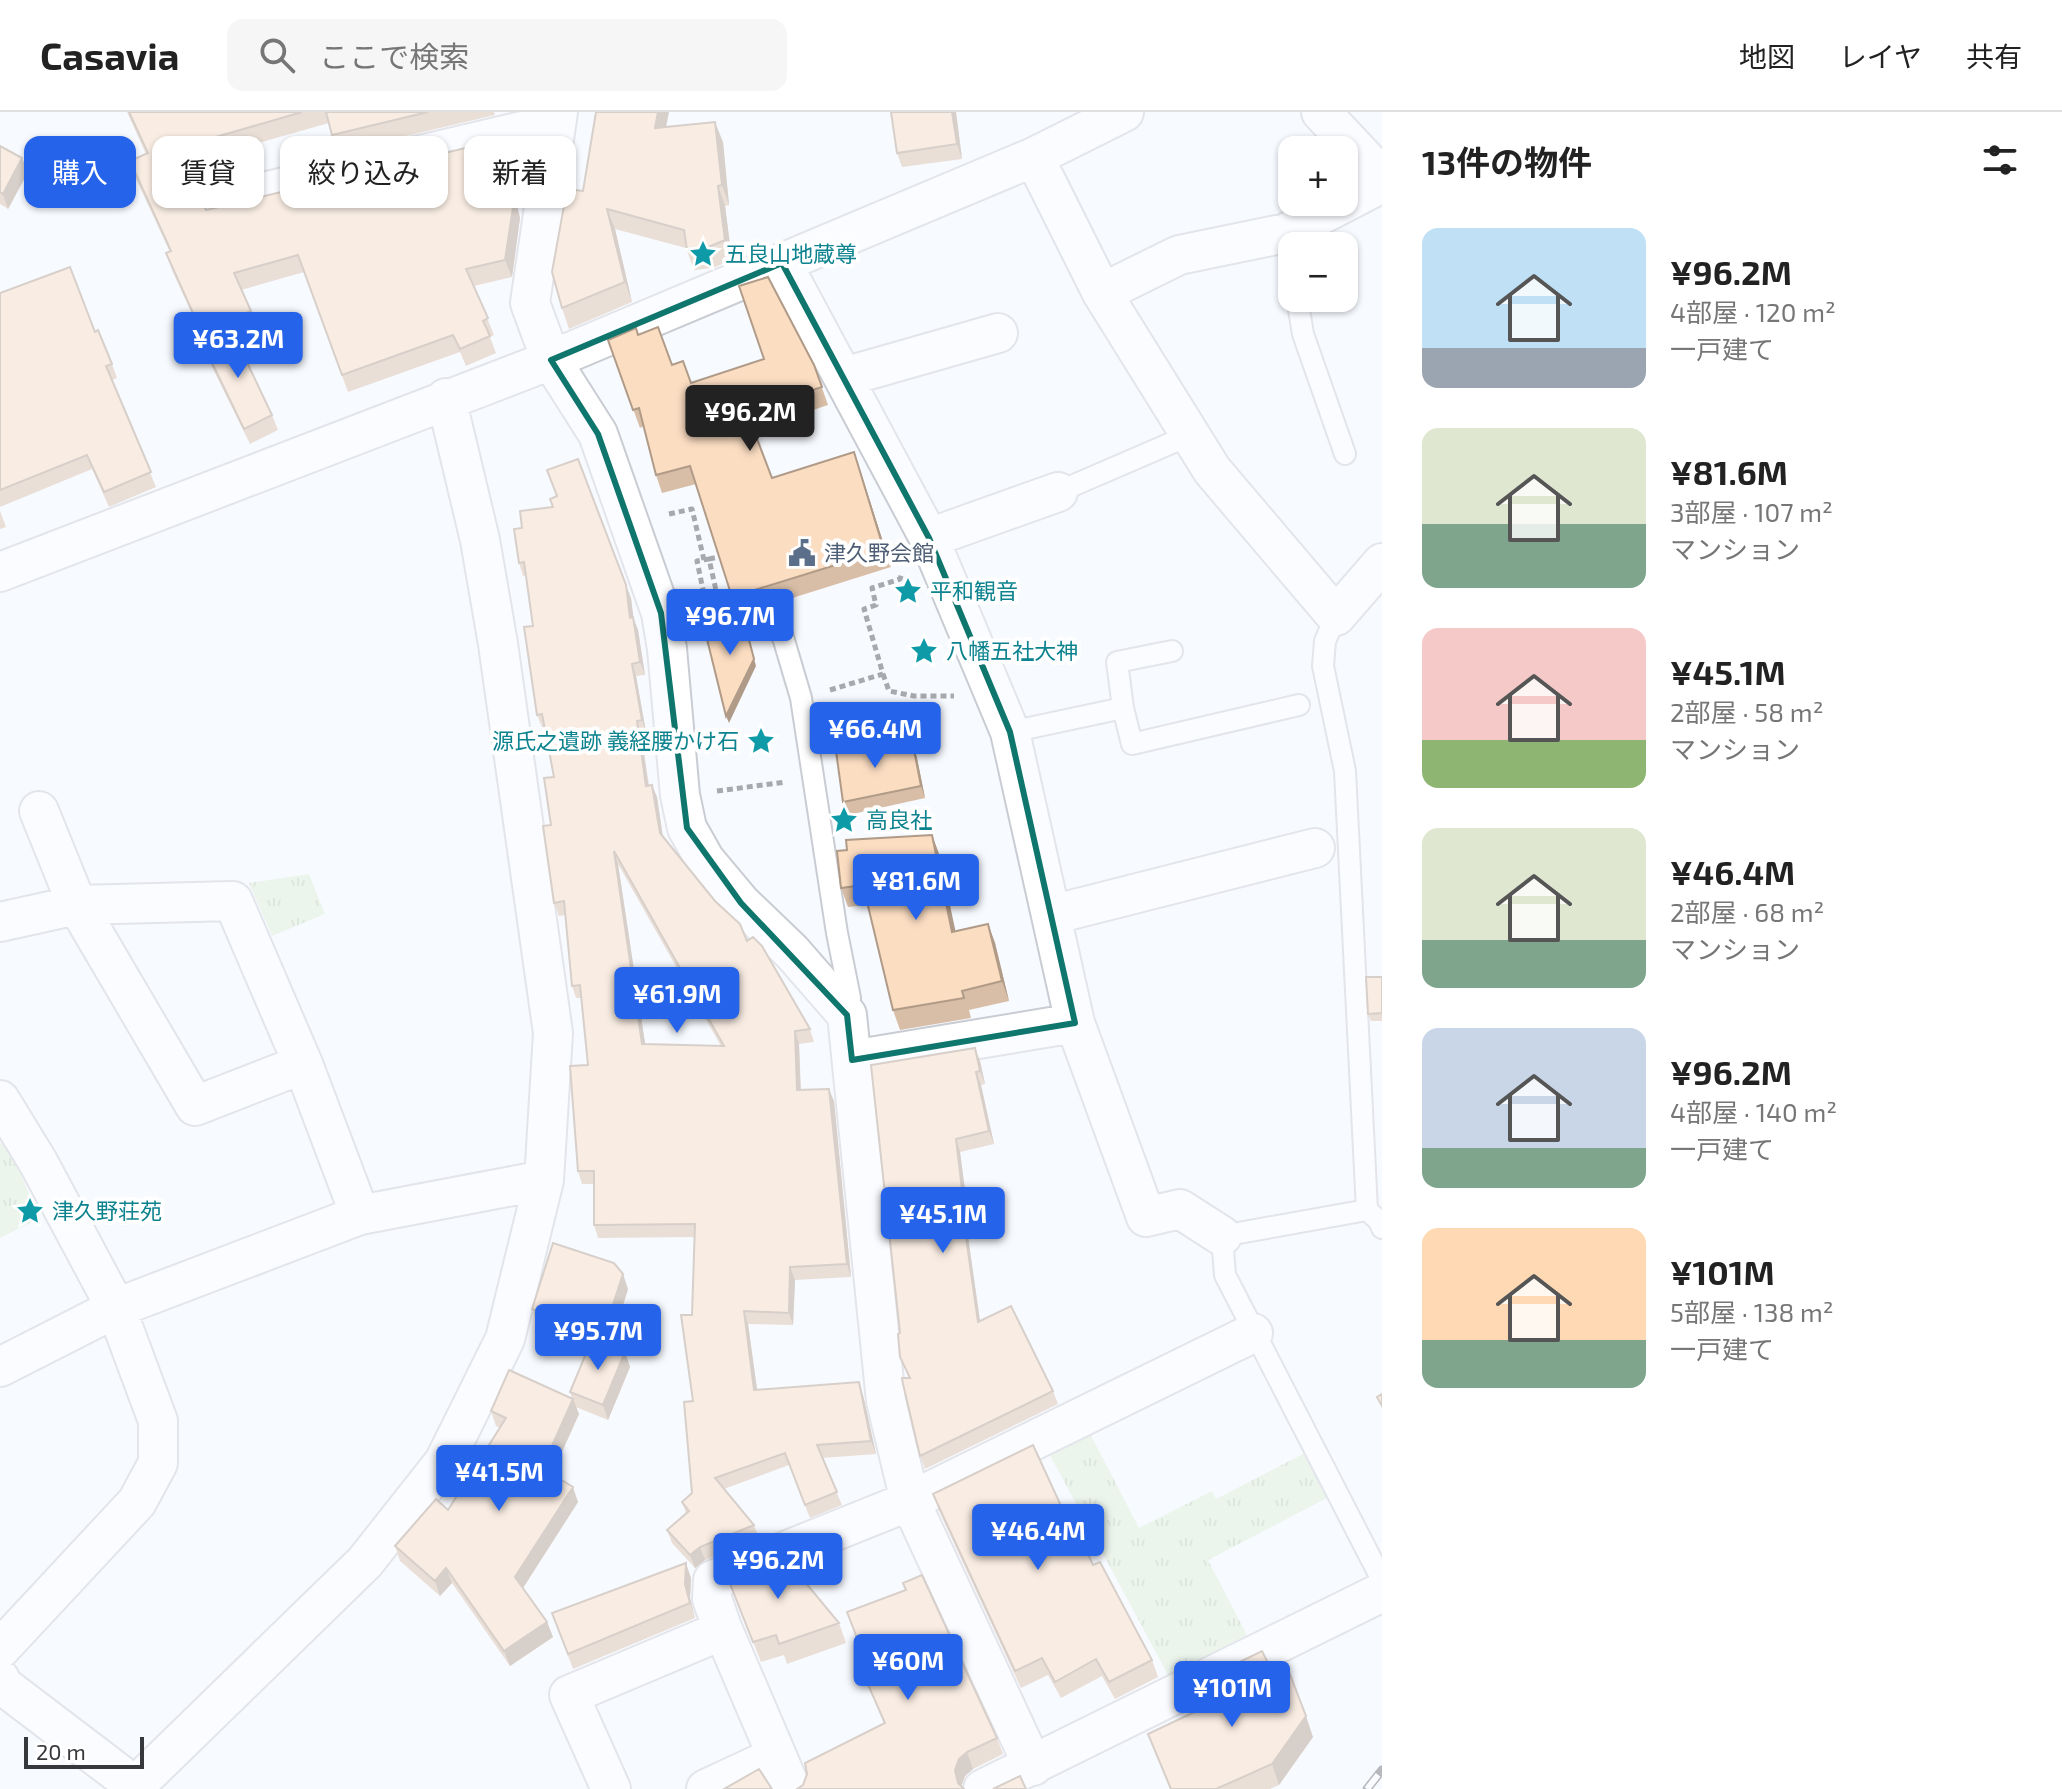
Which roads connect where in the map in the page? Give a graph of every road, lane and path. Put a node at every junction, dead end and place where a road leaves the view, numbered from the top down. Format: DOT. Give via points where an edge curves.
graph roads {
  1 [pos="1124,112"];
  2 [pos="1321,112"];
  3 [pos="557,118"];
  4 [pos="1034,157"];
  5 [pos="1382,180"];
  6 [pos="264,191"];
  7 [pos="1288,232"];
  8 [pos="1278,235"];
  9 [pos="782,263"];
  10 [pos="1102,293"];
  11 [pos="1299,312"];
  12 [pos="998,333"];
  13 [pos="551,360"];
  14 [pos="844,377"];
  15 [pos="446,398"];
  16 [pos="1190,435"];
  17 [pos="1345,454"];
  18 [pos="1058,492"];
  19 [pos="929,538"];
  20 [pos="699,539"];
  21 [pos="719,557"];
  22 [pos="704,560"];
  23 [pos="1382,563"];
  24 [pos="0,572"];
  25 [pos="900,579"];
  26 [pos="1336,616"];
  27 [pos="777,617"];
  28 [pos="736,623"];
  29 [pos="1172,651"];
  30 [pos="883,674"];
  31 [pos="996,695"];
  32 [pos="801,698"];
  33 [pos="1299,705"];
  34 [pos="1123,708"];
  35 [pos="1010,732"];
  36 [pos="774,784"];
  37 [pos="680,795"];
  38 [pos="39,811"];
  39 [pos="1315,848"];
  40 [pos="77,905"];
  41 [pos="1051,915"];
  42 [pos="0,922"];
  43 [pos="847,1015"];
  44 [pos="1075,1023"];
  45 [pos="852,1060"];
  46 [pos="303,1064"];
  47 [pos="0,1100"];
  48 [pos="544,1180"];
  49 [pos="1367,1210"];
  50 [pos="360,1215"];
  51 [pos="1382,1228"];
  52 [pos="1222,1236"];
  53 [pos="116,1308"];
  54 [pos="1253,1333"];
  55 [pos="0,1367"];
  56 [pos="910,1501"];
  57 [pos="1382,1580"];
  58 [pos="1382,1592"];
  59 [pos="723,1630"];
  60 [pos="0,1649"];
  61 [pos="0,1679"];
  62 [pos="1033,1766"];
  63 [pos="784,1772"];
  64 [pos="134,1787"];
  65 [pos="611,1789"];
  66 [pos="706,1789"];
  67 [pos="983,1789"];
  1 -- 4 [label="street"];
  2 -- 5 [label="street"];
  3 -- 6 [label="street"];
  3 -- 13 [label="street" via="530,303"];
  4 -- 9 [label="street"];
  4 -- 10 [label="street"];
  5 -- 7 [label="street"];
  8 -- 10 [label="street" via="1179,255"];
  9 -- 13 [label="street"];
  9 -- 14 [label="street"];
  10 -- 16 [label="street"];
  11 -- 17 [label="lane"];
  12 -- 14 [label="street"];
  13 -- 15 [label="street"];
  13 -- 37 [label="street" via="598,434 661,613"];
  14 -- 19 [label="street"];
  15 -- 24 [label="street"];
  15 -- 48 [label="street" via="495,629 553,1033"];
  16 -- 18 [label="lane"];
  16 -- 26 [label="street" via="1212,470"];
  18 -- 19 [label="street"];
  19 -- 31 [label="street"];
  20 -- 22 [label="path"];
  21 -- 22 [label="path"];
  22 -- 28 [label="path" via="724,626"];
  23 -- 26 [label="street"];
  25 -- 30 [label="path" via="872,588 876,605 864,609"];
  26 -- 49 [label="lane" via="1325,641 1323,666 1345,771"];
  27 -- 32 [label="lane"];
  29 -- 34 [label="lane" via="1117,662"];
  30 -- 31 [label="path" via="889,691 914,696"];
  30 -- 32 [label="path"];
  31 -- 35 [label="street"];
  32 -- 43 [label="lane" via="850,998"];
  33 -- 34 [label="lane" via="1132,744"];
  34 -- 35 [label="lane"];
  35 -- 41 [label="street"];
  36 -- 37 [label="path"];
  37 -- 43 [label="street" via="687,828 705,860"];
  38 -- 40 [label="street"];
  39 -- 41 [label="street"];
  40 -- 42 [label="street"];
  40 -- 46 [label="street" via="233,901"];
  40 -- 46 [label="street" via="195,1106"];
  41 -- 44 [label="street"];
  43 -- 45 [label="street"];
  44 -- 45 [label="street"];
  44 -- 52 [label="street" via="1146,1217 1180,1209"];
  45 -- 56 [label="street" via="886,1401"];
  46 -- 50 [label="street"];
  47 -- 53 [label="street"];
  48 -- 50 [label="street"];
  48 -- 64 [label="street" via="505,1339 444,1462 365,1562"];
  49 -- 51 [label="lane"];
  49 -- 52 [label="lane"];
  50 -- 53 [label="street"];
  52 -- 54 [label="lane" via="1225,1275"];
  53 -- 55 [label="street"];
  53 -- 60 [label="street" via="158,1421 158,1463 137,1502"];
  54 -- 56 [label="street"];
  54 -- 57 [label="lane"];
  56 -- 59 [label="street" via="713,1580 712,1599"];
  56 -- 62 [label="street"];
  58 -- 62 [label="street"];
  59 -- 63 [label="street"];
  59 -- 65 [label="street" via="569,1695"];
  61 -- 64 [label="street"];
  62 -- 67 [label="street"];
  63 -- 66 [label="street"];
}
